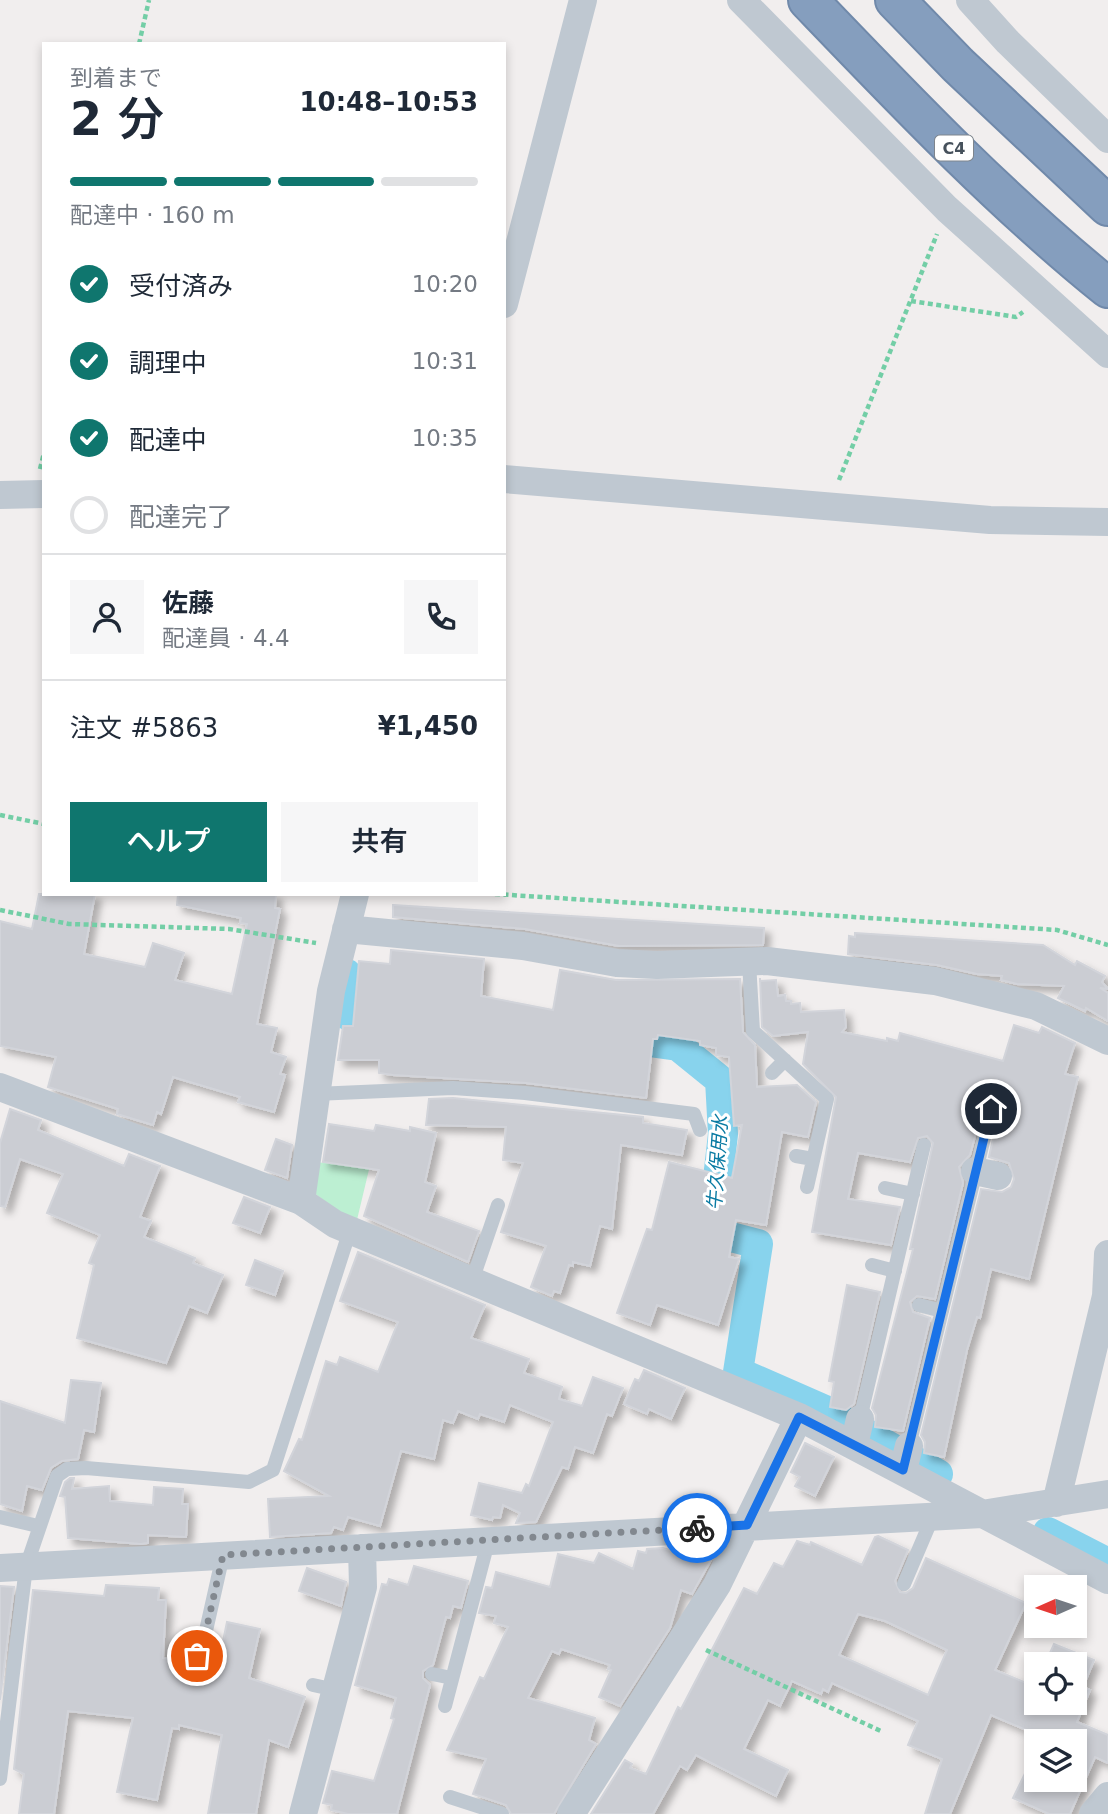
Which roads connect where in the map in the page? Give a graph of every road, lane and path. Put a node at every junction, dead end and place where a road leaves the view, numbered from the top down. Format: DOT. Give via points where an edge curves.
graph roads {
  1 [pos="149,0"];
  2 [pos="583,0"];
  3 [pos="741,0"];
  4 [pos="808,0"];
  5 [pos="895,0"];
  6 [pos="970,0"];
  7 [pos="139,42"];
  8 [pos="1108,139"];
  9 [pos="1108,206"];
  10 [pos="947,209"];
  11 [pos="1108,288"];
  12 [pos="506,296"];
  13 [pos="1045,297"];
  14 [pos="911,301"];
  15 [pos="1108,354"];
  16 [pos="506,479"];
  17 [pos="42,494"];
  18 [pos="0,495"];
  19 [pos="829,507"];
  20 [pos="1108,522"];
  21 [pos="0,815"];
  22 [pos="42,824"];
  23 [pos="506,895"];
  24 [pos="354,896"];
  25 [pos="0,910"];
  26 [pos="344,938"];
  27 [pos="1108,945"];
  28 [pos="749,962"];
  29 [pos="1108,1041"];
  30 [pos="785,1060"];
  31 [pos="772,1073"];
  32 [pos="0,1087"];
  33 [pos="315,1094"];
  34 [pos="991,1109"];
  35 [pos="700,1130"];
  36 [pos="924,1145"];
  37 [pos="796,1156"];
  38 [pos="813,1159"];
  39 [pos="807,1187"];
  40 [pos="885,1188"];
  41 [pos="913,1194"];
  42 [pos="301,1202"];
  43 [pos="498,1205"];
  44 [pos="350,1230"];
  45 [pos="1108,1254"];
  46 [pos="872,1265"];
  47 [pos="895,1271"];
  48 [pos="472,1281"];
  49 [pos="919,1305"];
  50 [pos="942,1311"];
  51 [pos="799,1417"];
  52 [pos="857,1434"];
  53 [pos="905,1460"];
  54 [pos="1108,1494"];
  55 [pos="1056,1503"];
  56 [pos="982,1514"];
  57 [pos="933,1516"];
  58 [pos="0,1517"];
  59 [pos="747,1525"];
  60 [pos="38,1526"];
  61 [pos="488,1542"];
  62 [pos="362,1548"];
  63 [pos="223,1555"];
  64 [pos="13,1567"];
  65 [pos="1108,1580"];
  66 [pos="904,1584"];
  67 [pos="681,1639"];
  68 [pos="197,1656"];
  69 [pos="432,1674"];
  70 [pos="452,1678"];
  71 [pos="445,1706"];
  72 [pos="883,1732"];
  73 [pos="0,1779"];
  74 [pos="1108,1796"];
  75 [pos="450,1797"];
  76 [pos="303,1814"];
  77 [pos="502,1814"];
  78 [pos="571,1814"];
  79 [pos="1093,1814"];
  1 -- 7 [label="path"];
  2 -- 12 [label="street"];
  3 -- 10 [label="street"];
  4 -- 11 [label="highway, C4" via="1022,214"];
  5 -- 9 [label="highway"];
  6 -- 8 [label="street"];
  10 -- 13 [label="street"];
  10 -- 14 [label="path"];
  13 -- 14 [label="path" via="1016,317"];
  13 -- 15 [label="street"];
  14 -- 19 [label="path"];
  16 -- 19 [label="street"];
  17 -- 18 [label="street"];
  19 -- 20 [label="street" via="990,520"];
  21 -- 22 [label="path"];
  23 -- 27 [label="path" via="1057,930"];
  24 -- 26 [label="street"];
  25 -- 26 [label="path" via="69,924"];
  26 -- 28 [label="street" via="523,946 617,963"];
  26 -- 33 [label="street"];
  28 -- 29 [label="street" via="922,979 981,990 1036,1006"];
  28 -- 30 [label="lane" via="753,1031"];
  30 -- 31 [label="lane"];
  30 -- 38 [label="lane" via="827,1099"];
  32 -- 42 [label="street"];
  33 -- 35 [label="lane" via="453,1088 525,1093 694,1114"];
  33 -- 42 [label="street"];
  34 -- 50 [label="lane" via="987,1174"];
  36 -- 41 [label="lane"];
  37 -- 38 [label="lane"];
  38 -- 39 [label="lane"];
  40 -- 41 [label="lane"];
  41 -- 47 [label="lane"];
  42 -- 44 [label="street"];
  43 -- 48 [label="lane"];
  44 -- 48 [label="street"];
  44 -- 60 [label="lane" via="273,1470 249,1482 67,1469 57,1476"];
  45 -- 55 [label="street" via="1106,1296"];
  46 -- 47 [label="lane"];
  47 -- 52 [label="lane"];
  48 -- 51 [label="street"];
  49 -- 50 [label="lane"];
  50 -- 53 [label="lane"];
  51 -- 52 [label="street"];
  51 -- 59 [label="street"];
  52 -- 53 [label="street"];
  53 -- 56 [label="street"];
  54 -- 55 [label="street"];
  55 -- 56 [label="street"];
  56 -- 57 [label="street"];
  56 -- 65 [label="street"];
  57 -- 59 [label="street"];
  57 -- 66 [label="lane"];
  58 -- 60 [label="lane"];
  59 -- 61 [label="street"];
  59 -- 67 [label="street" via="717,1584"];
  60 -- 64 [label="lane"];
  61 -- 62 [label="street"];
  61 -- 70 [label="lane"];
  62 -- 63 [label="street"];
  62 -- 76 [label="street" via="363,1587 325,1688"];
  63 -- 64 [label="street"];
  63 -- 68 [label="lane"];
  64 -- 73 [label="lane"];
  67 -- 72 [label="path"];
  67 -- 78 [label="street"];
  69 -- 70 [label="lane"];
  70 -- 71 [label="lane"];
  74 -- 79 [label="street"];
  75 -- 77 [label="lane"];
}
